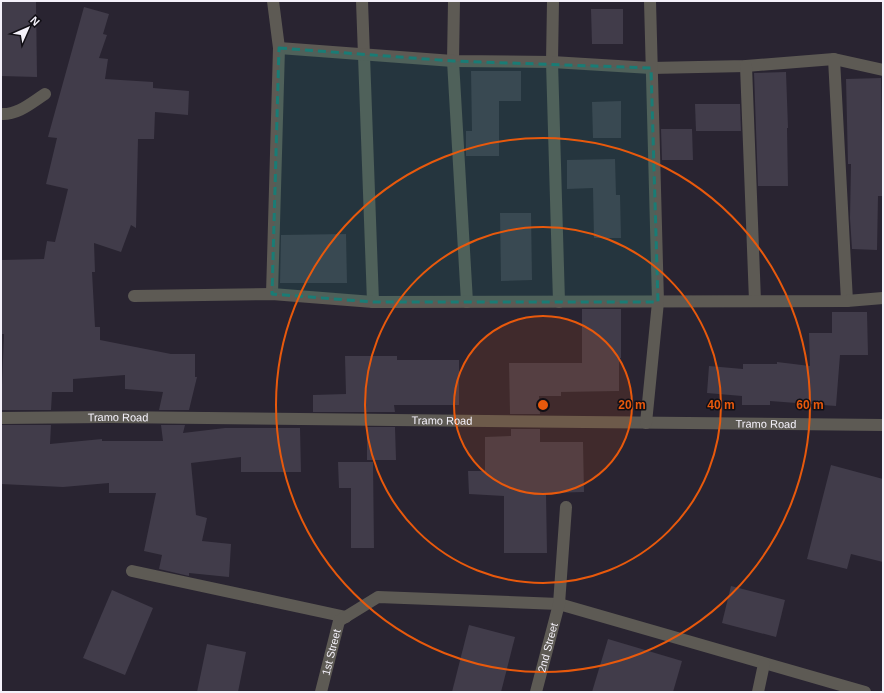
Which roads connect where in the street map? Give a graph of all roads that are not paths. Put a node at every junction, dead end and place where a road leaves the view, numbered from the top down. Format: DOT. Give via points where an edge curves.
graph roads {
  1 [pos="273,1"];
  2 [pos="362,1"];
  3 [pos="454,1"];
  4 [pos="552,1"];
  5 [pos="650,1"];
  6 [pos="279,48"];
  7 [pos="363,54"];
  8 [pos="834,59"];
  9 [pos="453,61"];
  10 [pos="552,62"];
  11 [pos="746,66"];
  12 [pos="651,68"];
  13 [pos="883,70"];
  14 [pos="45,94"];
  15 [pos="1,114"];
  16 [pos="272,294"];
  17 [pos="134,296"];
  18 [pos="883,298"];
  19 [pos="755,301"];
  20 [pos="847,301"];
  21 [pos="373,302"];
  22 [pos="467,302"];
  23 [pos="559,302"];
  24 [pos="658,302"];
  25 [pos="1,418"];
  26 [pos="646,423"];
  27 [pos="883,425"];
  28 [pos="566,507"];
  29 [pos="132,571"];
  30 [pos="559,604"];
  31 [pos="346,617"];
  32 [pos="764,664"];
  33 [pos="321,692"];
  34 [pos="536,692"];
  35 [pos="758,692"];
  36 [pos="865,692"];
  1 -- 6 [label="street"];
  2 -- 7 [label="street"];
  3 -- 9 [label="street"];
  4 -- 10 [label="street"];
  5 -- 12 [label="street"];
  6 -- 7 [label="street"];
  6 -- 16 [label="street"];
  7 -- 9 [label="street"];
  7 -- 21 [label="street"];
  8 -- 11 [label="street"];
  8 -- 13 [label="street"];
  8 -- 20 [label="street"];
  9 -- 10 [label="street"];
  9 -- 22 [label="street"];
  10 -- 12 [label="street"];
  10 -- 23 [label="street"];
  11 -- 12 [label="street"];
  11 -- 19 [label="street"];
  12 -- 24 [label="street"];
  14 -- 15 [label="street" via="22,110"];
  16 -- 17 [label="street"];
  16 -- 21 [label="street"];
  18 -- 20 [label="street"];
  19 -- 20 [label="street"];
  19 -- 24 [label="street"];
  21 -- 22 [label="street"];
  22 -- 23 [label="street"];
  23 -- 24 [label="street"];
  24 -- 26 [label="street"];
  25 -- 26 [label="street, Tramo Road"];
  26 -- 27 [label="street, Tramo Road"];
  28 -- 30 [label="street, 2nd Street"];
  29 -- 31 [label="street"];
  30 -- 31 [label="street" via="378,597"];
  30 -- 32 [label="street"];
  30 -- 34 [label="street, 2nd Street"];
  31 -- 33 [label="street, 1st Street" via="339,621"];
  32 -- 35 [label="street"];
  32 -- 36 [label="street"];
}
